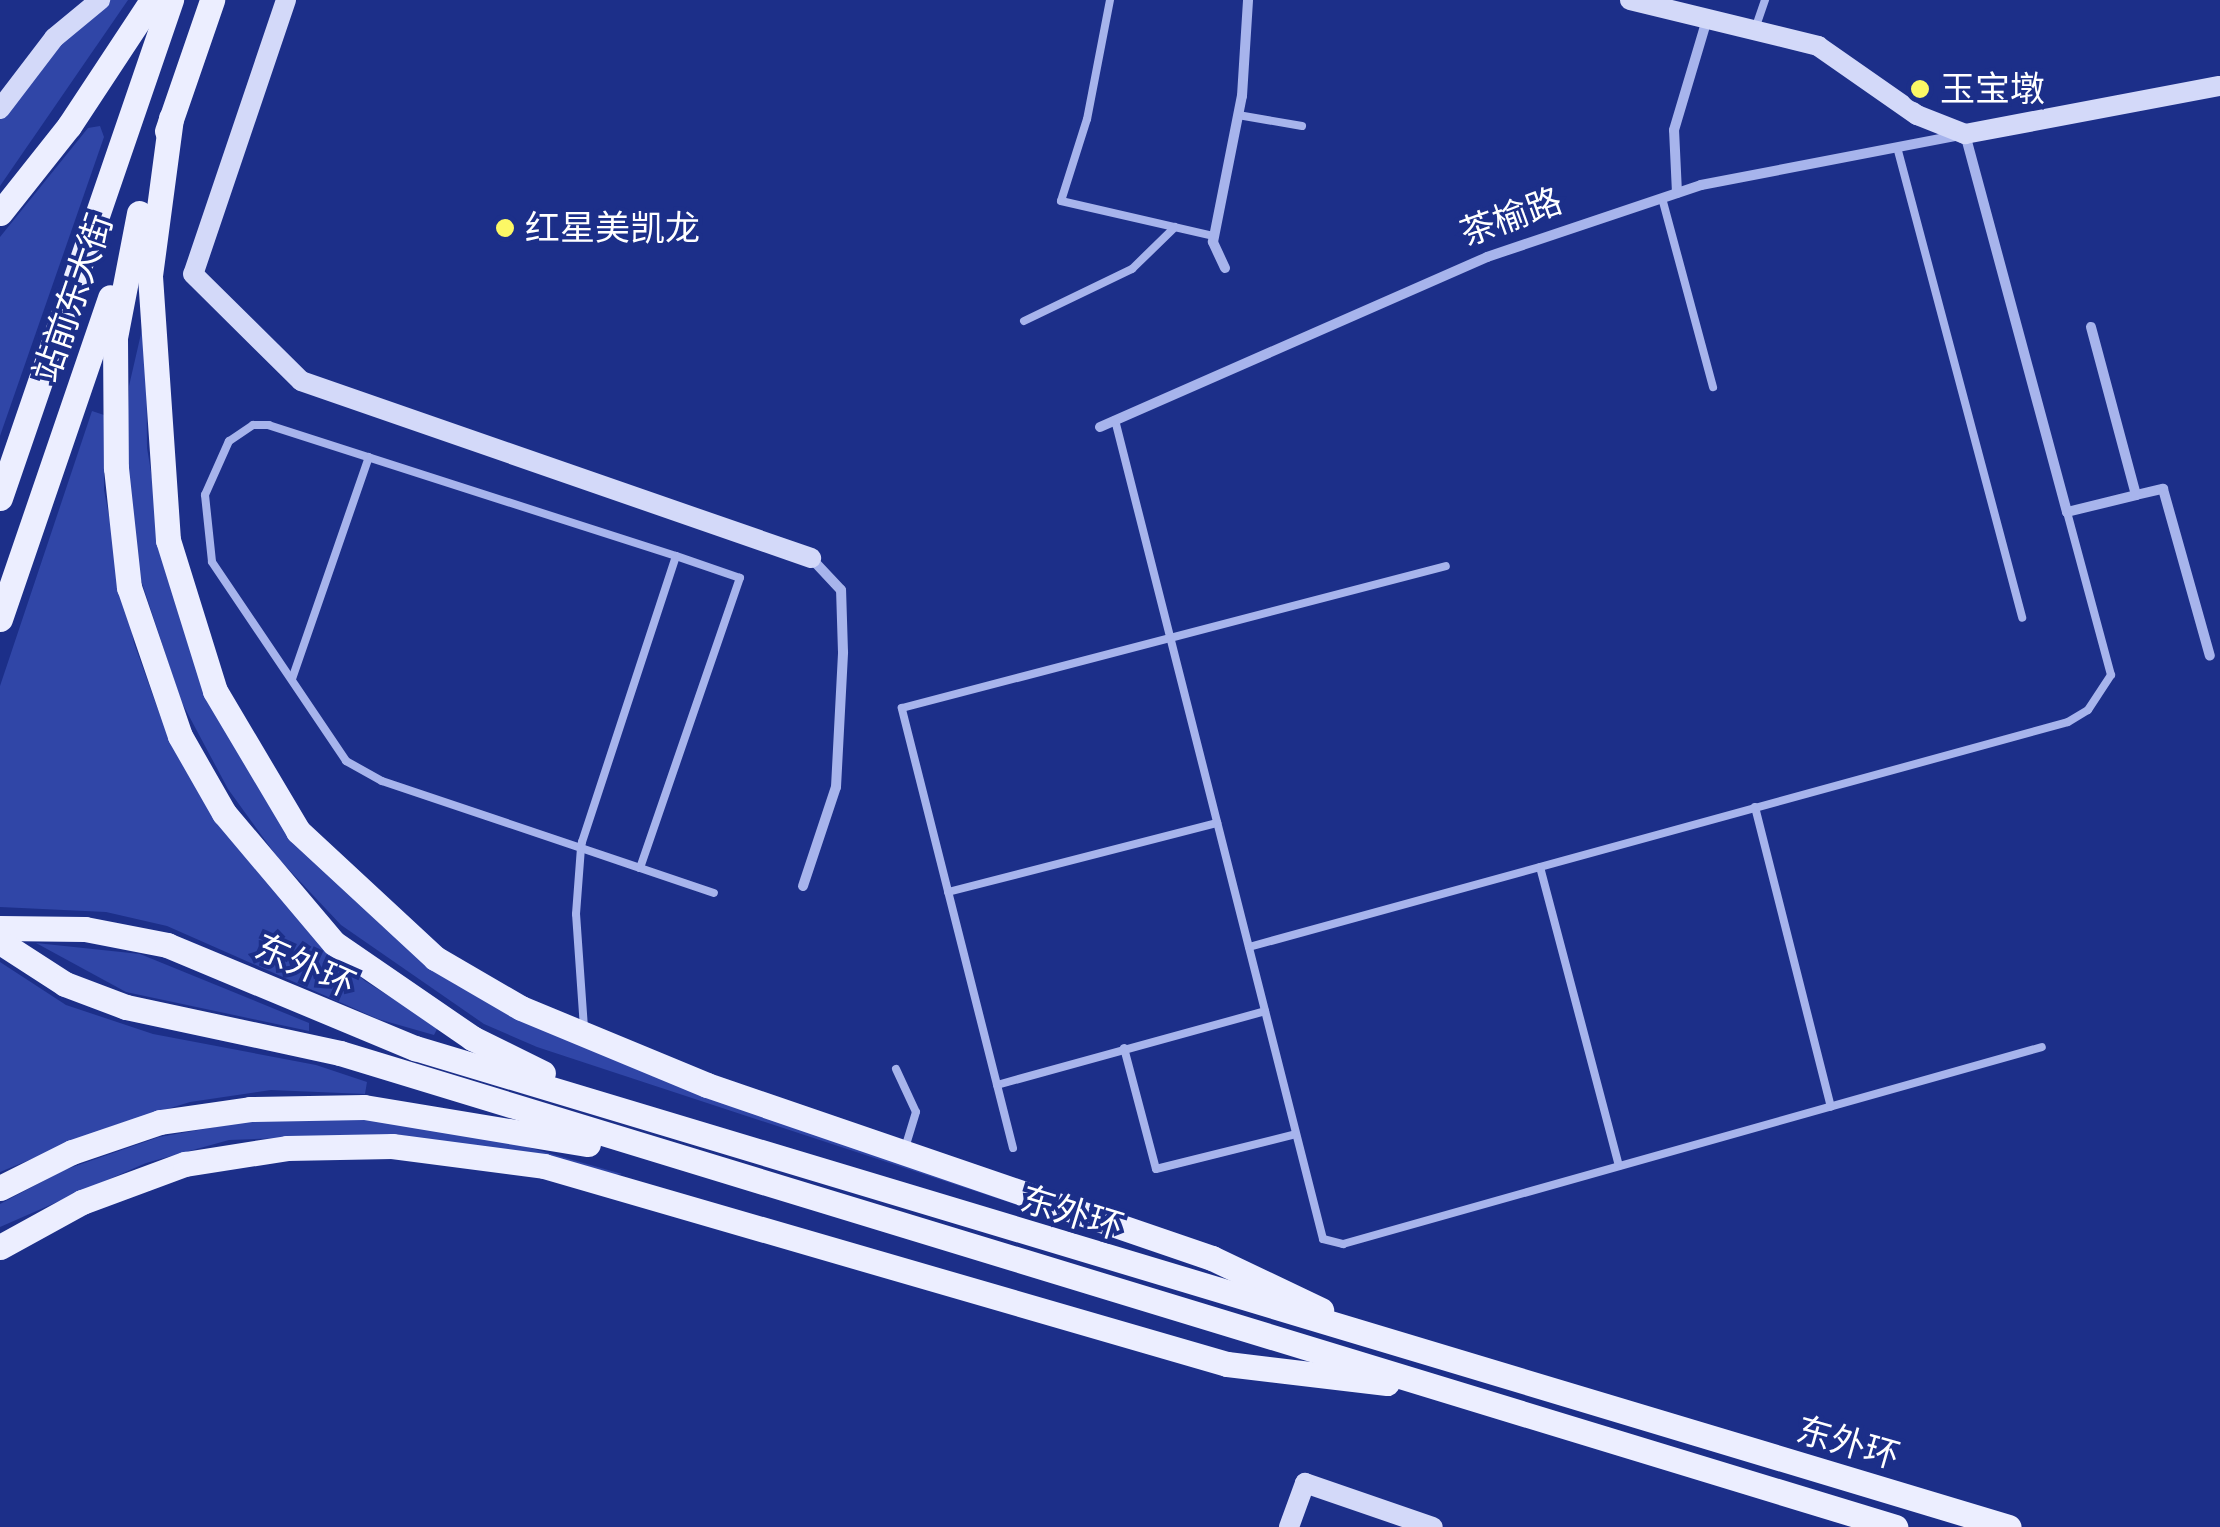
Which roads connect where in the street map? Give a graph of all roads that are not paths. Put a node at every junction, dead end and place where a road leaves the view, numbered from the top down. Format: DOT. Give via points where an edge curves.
graph roads {
  1 [pos="100,0"];
  2 [pos="152,0"];
  3 [pos="171,0"];
  4 [pos="212,0"];
  5 [pos="286,0"];
  6 [pos="1110,0"];
  7 [pos="1248,0"];
  8 [pos="1630,0"];
  9 [pos="1766,0"];
  10 [pos="1698,11"];
  11 [pos="1755,30"];
  12 [pos="2220,86"];
  13 [pos="0,109"];
  14 [pos="1238,115"];
  15 [pos="172,118"];
  16 [pos="1302,126"];
  17 [pos="1965,134"];
  18 [pos="1896,147"];
  19 [pos="1677,193"];
  20 [pos="1662,198"];
  21 [pos="0,212"];
  22 [pos="139,213"];
  23 [pos="1175,227"];
  24 [pos="1214,236"];
  25 [pos="1226,268"];
  26 [pos="1024,321"];
  27 [pos="2091,328"];
  28 [pos="1713,387"];
  29 [pos="1115,420"];
  30 [pos="1100,427"];
  31 [pos="368,457"];
  32 [pos="2136,495"];
  33 [pos="0,498"];
  34 [pos="2067,512"];
  35 [pos="676,556"];
  36 [pos="811,558"];
  37 [pos="1446,566"];
  38 [pos="0,618"];
  39 [pos="2022,618"];
  40 [pos="1170,643"];
  41 [pos="2210,656"];
  42 [pos="292,680"];
  43 [pos="1755,808"];
  44 [pos="1217,823"];
  45 [pos="582,848"];
  46 [pos="1540,866"];
  47 [pos="640,868"];
  48 [pos="803,886"];
  49 [pos="948,892"];
  50 [pos="714,893"];
  51 [pos="0,928"];
  52 [pos="0,942"];
  53 [pos="1248,947"];
  54 [pos="1265,1011"];
  55 [pos="586,1037"];
  56 [pos="2042,1047"];
  57 [pos="1124,1048"];
  58 [pos="896,1068"];
  59 [pos="997,1084"];
  60 [pos="1832,1107"];
  61 [pos="686,1131"];
  62 [pos="1296,1134"];
  63 [pos="1013,1148"];
  64 [pos="904,1150"];
  65 [pos="676,1158"];
  66 [pos="1619,1166"];
  67 [pos="0,1188"];
  68 [pos="0,1247"];
  69 [pos="1451,1376"];
  70 [pos="1289,1527"];
  71 [pos="1433,1527"];
  72 [pos="1895,1527"];
  73 [pos="2008,1527"];
  1 -- 13 [label="street" via="54,38"];
  2 -- 21 [label="main road" via="69,126"];
  3 -- 33 [label="main road, 站前东大街"];
  4 -- 15 [label="main road, 站前东大街"];
  5 -- 36 [label="street" via="193,274 301,381"];
  6 -- 23 [label="lane" via="1087,119 1062,201"];
  7 -- 14 [label="street"];
  8 -- 10 [label="street"];
  9 -- 11 [label="lane"];
  10 -- 11 [label="street"];
  10 -- 19 [label="street" via="1674,130"];
  11 -- 17 [label="street" via="1818,46 1917,115"];
  12 -- 17 [label="street, 茶榆路"];
  14 -- 16 [label="lane"];
  14 -- 24 [label="street"];
  15 -- 22 [label="main road, 站前东大街"];
  15 -- 55 [label="main road" via="150,276 157,445 168,540 216,691 298,830 356,888 435,958"];
  17 -- 18 [label="street, 茶榆路"];
  17 -- 34 [label="street"];
  18 -- 19 [label="street, 茶榆路"];
  18 -- 39 [label="lane"];
  19 -- 20 [label="street, 茶榆路"];
  20 -- 28 [label="lane"];
  20 -- 29 [label="street, 茶榆路" via="1488,257"];
  22 -- 38 [label="main road, 站前东大街"];
  22 -- 61 [label="main road" via="118,322 112,398 130,587 180,736 224,813 334,943 405,994 530,1068"];
  23 -- 24 [label="lane"];
  23 -- 26 [label="lane" via="1132,270"];
  24 -- 25 [label="street"];
  27 -- 32 [label="street"];
  29 -- 30 [label="street, 茶榆路"];
  29 -- 40 [label="lane"];
  31 -- 35 [label="lane"];
  31 -- 42 [label="lane"];
  31 -- 42 [label="lane" via="269,424 238,432 215,461 204,510 212,562"];
  32 -- 34 [label="street"];
  32 -- 41 [label="street" via="2164,489"];
  34 -- 43 [label="lane" via="2110,653 2111,675 2088,710 2068,722"];
  35 -- 45 [label="lane"];
  35 -- 47 [label="lane" via="740,578"];
  36 -- 48 [label="street" via="841,590 843,652 836,787"];
  37 -- 40 [label="lane"];
  40 -- 44 [label="lane"];
  40 -- 49 [label="lane" via="902,708"];
  42 -- 45 [label="lane" via="346,761 366,775"];
  43 -- 46 [label="lane"];
  43 -- 60 [label="lane"];
  44 -- 49 [label="lane"];
  44 -- 53 [label="lane"];
  45 -- 47 [label="lane"];
  45 -- 55 [label="lane" via="576,914"];
  46 -- 53 [label="lane"];
  46 -- 66 [label="lane"];
  47 -- 50 [label="lane"];
  49 -- 59 [label="lane"];
  51 -- 61 [label="main road, 东外环" via="125,936 193,954 381,1037"];
  52 -- 65 [label="main road" via="88,994 233,1034 340,1054"];
  53 -- 54 [label="lane"];
  54 -- 57 [label="lane"];
  54 -- 62 [label="lane"];
  55 -- 64 [label="main road"];
  56 -- 60 [label="lane"];
  57 -- 59 [label="lane"];
  57 -- 62 [label="lane" via="1156,1170"];
  58 -- 64 [label="lane" via="916,1112"];
  59 -- 63 [label="lane"];
  60 -- 66 [label="lane"];
  61 -- 69 [label="main road, 东外环"];
  62 -- 66 [label="lane" via="1324,1240 1343,1244"];
  64 -- 69 [label="main road" via="1212,1258"];
  65 -- 67 [label="main road" via="447,1116 364,1107 250,1109 160,1122 72,1152"];
  65 -- 69 [label="main road"];
  68 -- 69 [label="main road" via="82,1202 185,1164 287,1148 392,1146 544,1166 1227,1364"];
  69 -- 72 [label="main road, 东外环"];
  69 -- 73 [label="main road, 东外环"];
  70 -- 71 [label="street" via="1304,1483"];
}
